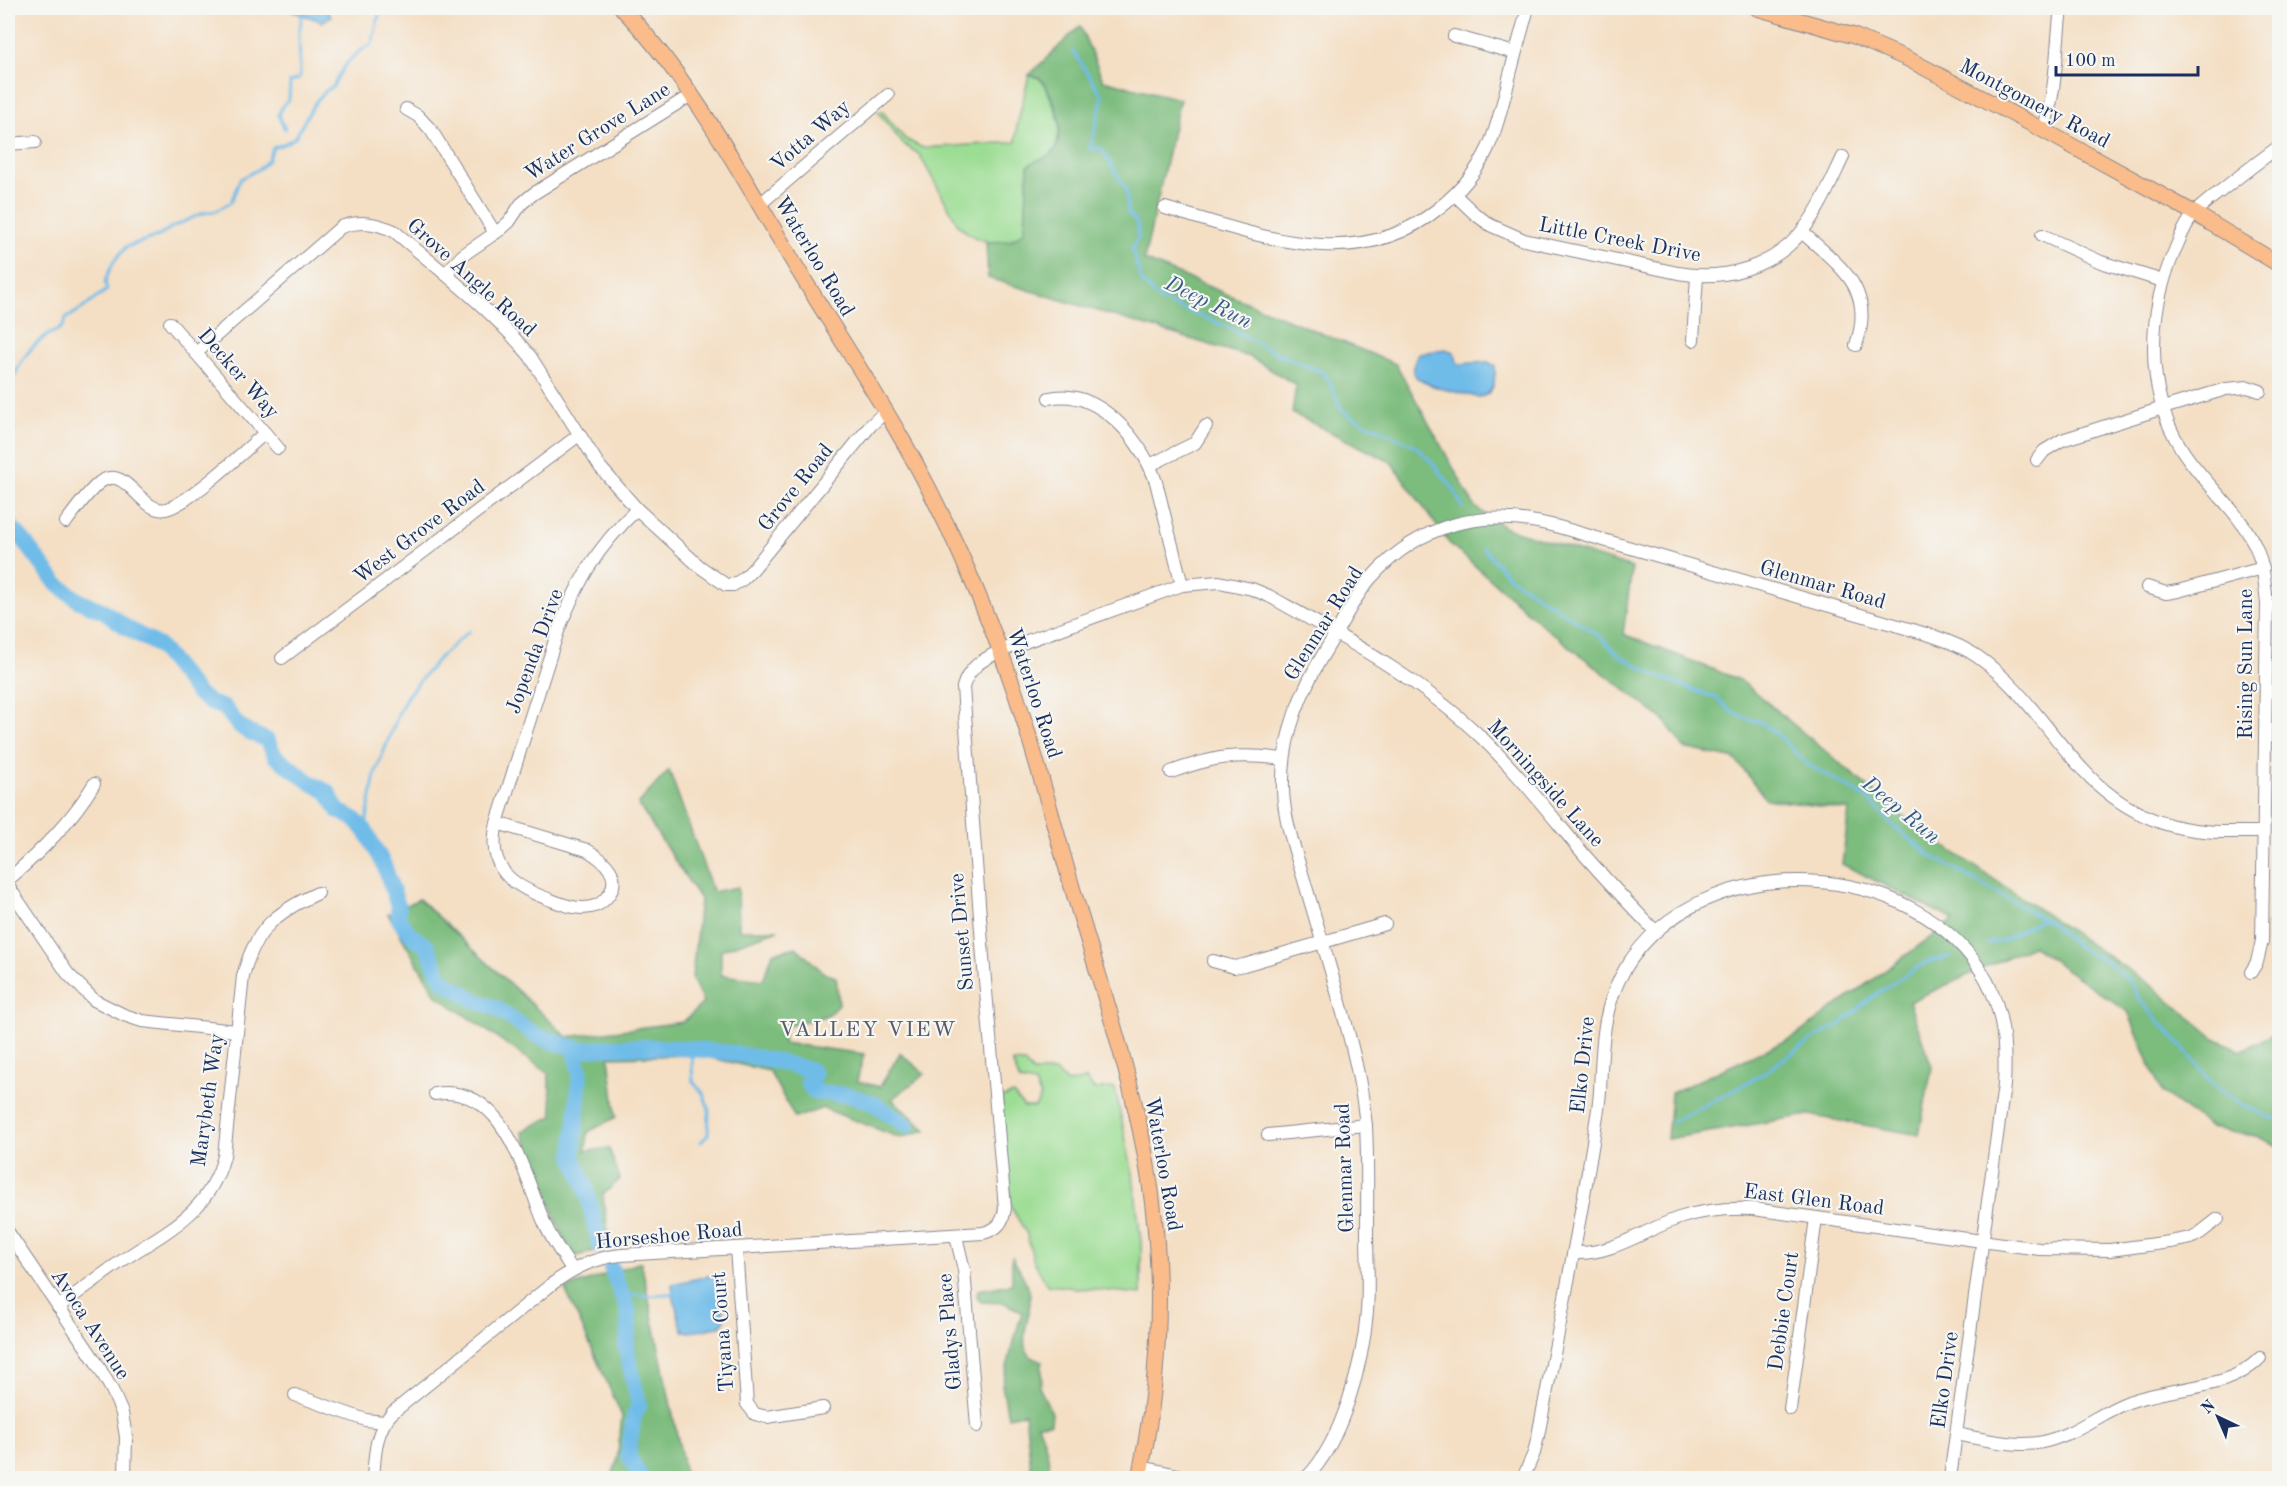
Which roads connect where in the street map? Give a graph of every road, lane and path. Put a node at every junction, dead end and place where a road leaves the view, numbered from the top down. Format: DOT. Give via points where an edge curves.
graph roads {
  1 [pos="622,8"];
  2 [pos="1528,8"];
  3 [pos="1757,8"];
  4 [pos="2061,8"];
  5 [pos="1454,36"];
  6 [pos="1515,53"];
  7 [pos="691,95"];
  8 [pos="888,95"];
  9 [pos="406,109"];
  10 [pos="2043,130"];
  11 [pos="34,142"];
  12 [pos="8,144"];
  13 [pos="2280,146"];
  14 [pos="1843,157"];
  15 [pos="1455,195"];
  16 [pos="759,205"];
  17 [pos="1165,208"];
  18 [pos="2194,213"];
  19 [pos="1802,232"];
  20 [pos="495,233"];
  21 [pos="2042,235"];
  22 [pos="2280,265"];
  23 [pos="445,274"];
  24 [pos="1696,276"];
  25 [pos="2163,281"];
  26 [pos="170,323"];
  27 [pos="1693,340"];
  28 [pos="1856,345"];
  29 [pos="196,354"];
  30 [pos="2260,391"];
  31 [pos="1049,398"];
  32 [pos="2163,408"];
  33 [pos="886,411"];
  34 [pos="1206,426"];
  35 [pos="265,433"];
  36 [pos="579,435"];
  37 [pos="278,448"];
  38 [pos="2037,460"];
  39 [pos="1150,465"];
  40 [pos="637,509"];
  41 [pos="66,522"];
  42 [pos="2263,568"];
  43 [pos="733,585"];
  44 [pos="1182,585"];
  45 [pos="2146,587"];
  46 [pos="1336,633"];
  47 [pos="1000,651"];
  48 [pos="282,657"];
  49 [pos="1283,759"];
  50 [pos="1171,772"];
  51 [pos="94,784"];
  52 [pos="497,823"];
  53 [pos="2263,832"];
  54 [pos="8,880"];
  55 [pos="8,886"];
  56 [pos="318,893"];
  57 [pos="1385,924"];
  58 [pos="1656,932"];
  59 [pos="1322,942"];
  60 [pos="1213,961"];
  61 [pos="2251,972"];
  62 [pos="236,1031"];
  63 [pos="435,1094"];
  64 [pos="1366,1125"];
  65 [pos="1268,1135"];
  66 [pos="1816,1218"];
  67 [pos="2218,1219"];
  68 [pos="999,1227"];
  69 [pos="8,1232"];
  70 [pos="956,1236"];
  71 [pos="1983,1242"];
  72 [pos="736,1248"];
  73 [pos="1574,1253"];
  74 [pos="572,1269"];
  75 [pos="58,1307"];
  76 [pos="2260,1358"];
  77 [pos="295,1395"];
  78 [pos="823,1408"];
  79 [pos="1790,1409"];
  80 [pos="383,1422"];
  81 [pos="977,1426"];
  82 [pos="1956,1434"];
  83 [pos="1140,1473"];
  84 [pos="125,1479"];
  85 [pos="373,1479"];
  86 [pos="1192,1479"];
  87 [pos="1306,1479"];
  88 [pos="1523,1479"];
  89 [pos="1950,1479"];
  1 -- 7 [label="main road, Waterloo Road" via="649,37"];
  2 -- 6 [label="street"];
  3 -- 10 [label="main road, Montgomery Road" via="1854,36 1908,59"];
  4 -- 10 [label="street"];
  5 -- 6 [label="street"];
  6 -- 15 [label="street" via="1488,150"];
  7 -- 16 [label="main road, Waterloo Road"];
  7 -- 20 [label="street, Water Grove Lane" via="533,194"];
  8 -- 16 [label="street, Votta Way"];
  9 -- 20 [label="street" via="431,130"];
  10 -- 18 [label="main road, Montgomery Road"];
  11 -- 12 [label="street"];
  13 -- 18 [label="street"];
  14 -- 19 [label="street, Little Creek Drive"];
  15 -- 17 [label="street" via="1431,215 1394,235 1363,244 1331,247 1298,244"];
  15 -- 24 [label="street, Little Creek Drive" via="1490,225 1524,240"];
  16 -- 33 [label="main road, Waterloo Road"];
  18 -- 22 [label="main road, Montgomery Road"];
  18 -- 25 [label="street, Rising Sun Lane"];
  19 -- 24 [label="street, Little Creek Drive" via="1753,267 1718,276"];
  19 -- 28 [label="street" via="1841,268 1857,291 1863,316"];
  20 -- 23 [label="street, Water Grove Lane" via="463,255"];
  21 -- 25 [label="street" via="2101,262"];
  23 -- 29 [label="street, Grove Angle Road" via="394,231 369,223 350,224 332,233"];
  23 -- 36 [label="street, Grove Angle Road" via="530,356"];
  24 -- 27 [label="street"];
  25 -- 32 [label="street, Rising Sun Lane" via="2154,339"];
  26 -- 29 [label="street, Decker Way"];
  29 -- 35 [label="street, Decker Way"];
  30 -- 32 [label="street" via="2236,387"];
  31 -- 39 [label="street" via="1072,396 1102,411 1130,435"];
  32 -- 38 [label="street" via="2062,440"];
  32 -- 42 [label="street, Rising Sun Lane" via="2180,447 2248,533"];
  33 -- 43 [label="street, Grove Road" via="753,568"];
  33 -- 47 [label="main road, Waterloo Road" via="938,506"];
  34 -- 39 [label="street" via="1195,442"];
  35 -- 37 [label="street, Decker Way"];
  35 -- 41 [label="street" via="177,506 159,510 118,478 111,478 99,484"];
  36 -- 40 [label="street, Grove Angle Road"];
  36 -- 48 [label="street, West Grove Road"];
  39 -- 44 [label="street"];
  40 -- 43 [label="street, Grove Angle Road" via="716,580"];
  40 -- 52 [label="street, Jopenda Drive" via="599,551 570,601"];
  42 -- 45 [label="street" via="2166,593"];
  42 -- 53 [label="street, Rising Sun Lane" via="2267,604"];
  44 -- 46 [label="street, Morningside Lane" via="1219,582 1252,589"];
  44 -- 47 [label="street, Morningside Lane"];
  46 -- 49 [label="street, Glenmar Road" via="1294,711"];
  46 -- 53 [label="street, Glenmar Road" via="1369,581 1402,550 1423,537 1445,527 1487,518 1543,522 1956,644 2003,677 2083,772 2127,806 2186,829"];
  46 -- 58 [label="street, Morningside Lane" via="1421,686 1484,739"];
  47 -- 68 [label="street, Sunset Drive" via="973,667 963,687 1005,1208"];
  47 -- 83 [label="main road, Waterloo Road" via="1122,1059 1147,1164 1157,1246 1157,1342"];
  49 -- 50 [label="street" via="1234,755"];
  49 -- 59 [label="street, Glenmar Road" via="1284,809"];
  51 -- 54 [label="street" via="56,835"];
  52 -- 52 [label="street, Jopenda Drive" via="493,838 497,862 525,890 584,908 594,907 609,894 613,877 597,856"];
  53 -- 61 [label="street, Rising Sun Lane" via="2262,940"];
  55 -- 62 [label="street" via="68,974 94,1000 142,1021"];
  56 -- 62 [label="street, Marybeth Way" via="276,916 254,944 243,976"];
  57 -- 59 [label="street"];
  58 -- 71 [label="street, Elko Drive" via="1711,897 1752,886 1798,882 1848,886 1896,901 1922,914 1959,944 1987,982 2003,1029 2004,1085"];
  58 -- 73 [label="street, Elko Drive" via="1626,967 1609,1004 1600,1095"];
  59 -- 60 [label="street" via="1234,968"];
  59 -- 64 [label="street, Glenmar Road" via="1352,1046"];
  62 -- 75 [label="street, Marybeth Way" via="224,1156 212,1188 190,1215"];
  63 -- 74 [label="street" via="463,1094 492,1114 506,1131 545,1224"];
  64 -- 65 [label="street"];
  64 -- 87 [label="street, Glenmar Road" via="1367,1312 1362,1348 1343,1415 1321,1461"];
  66 -- 71 [label="street, East Glen Road"];
  66 -- 73 [label="street, East Glen Road" via="1734,1208 1697,1212 1596,1252"];
  66 -- 79 [label="street, Debbie Court"];
  67 -- 71 [label="street, East Glen Road" via="2191,1238 2131,1248 2039,1249"];
  68 -- 70 [label="street, Horseshoe Road"];
  69 -- 75 [label="street, Avoca Avenue"];
  70 -- 72 [label="street, Horseshoe Road"];
  70 -- 81 [label="street, Gladys Place" via="964,1270"];
  71 -- 82 [label="street, Elko Drive"];
  72 -- 74 [label="street, Horseshoe Road" via="604,1257"];
  72 -- 78 [label="street, Tiyana Court" via="747,1404 755,1414 767,1417"];
  73 -- 88 [label="street, Elko Drive" via="1538,1436"];
  74 -- 80 [label="street, Horseshoe Road" via="400,1404"];
  75 -- 84 [label="street, Avoca Avenue" via="96,1362 122,1413"];
  76 -- 82 [label="street" via="2230,1378 2127,1402 2042,1442 2012,1443"];
  77 -- 80 [label="street" via="366,1420"];
  80 -- 85 [label="street, Horseshoe Road" via="376,1443"];
  82 -- 89 [label="street, Elko Drive"];
  83 -- 86 [label="street"];
}
